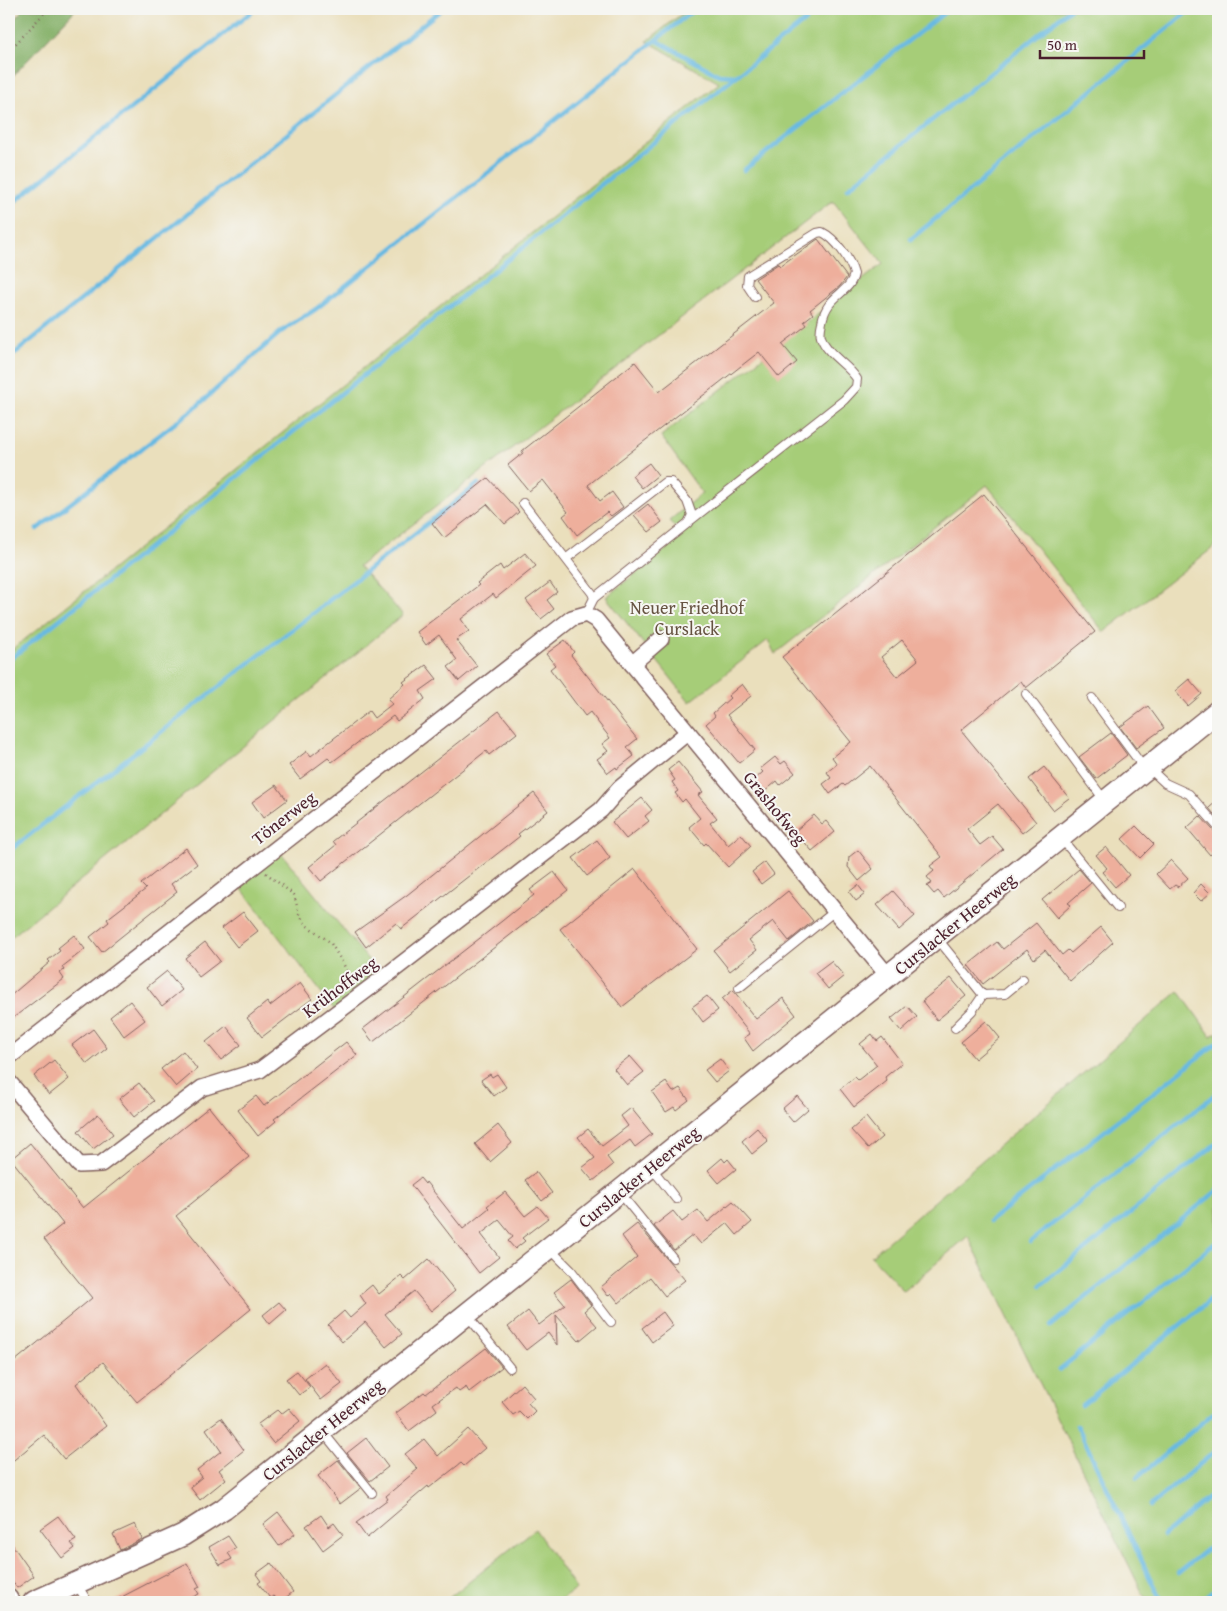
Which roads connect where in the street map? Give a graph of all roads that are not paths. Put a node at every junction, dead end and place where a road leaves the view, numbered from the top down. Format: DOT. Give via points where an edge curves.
graph roads {
  1 [pos="755,297"];
  2 [pos="523,503"];
  3 [pos="691,520"];
  4 [pos="567,558"];
  5 [pos="594,598"];
  6 [pos="586,614"];
  7 [pos="660,639"];
  8 [pos="632,664"];
  9 [pos="1026,694"];
  10 [pos="1092,698"];
  11 [pos="1218,711"];
  12 [pos="688,732"];
  13 [pos="1147,769"];
  14 [pos="1106,802"];
  15 [pos="1218,827"];
  16 [pos="1061,838"];
  17 [pos="1118,908"];
  18 [pos="835,911"];
  19 [pos="937,938"];
  20 [pos="889,977"];
  21 [pos="1023,980"];
  22 [pos="739,988"];
  23 [pos="983,995"];
  24 [pos="955,1028"];
  25 [pos="9,1057"];
  26 [pos="9,1082"];
  27 [pos="651,1167"];
  28 [pos="620,1192"];
  29 [pos="676,1199"];
  30 [pos="550,1249"];
  31 [pos="674,1258"];
  32 [pos="467,1315"];
  33 [pos="611,1322"];
  34 [pos="510,1368"];
  35 [pos="322,1431"];
  36 [pos="372,1493"];
  37 [pos="76,1584"];
  38 [pos="9,1597"];
  39 [pos="12,1602"];
  40 [pos="34,1602"];
  41 [pos="88,1602"];
  1 -- 3 [label="lane" via="747,285 748,276 810,237 822,232 826,234 849,260 854,274 848,286 827,305 821,338 836,358 853,372 856,386 844,400"];
  2 -- 4 [label="lane"];
  3 -- 4 [label="lane" via="692,510 668,481"];
  3 -- 5 [label="lane"];
  4 -- 5 [label="lane"];
  5 -- 6 [label="lane"];
  6 -- 8 [label="street, Grashofweg" via="596,620"];
  6 -- 25 [label="street, Tönerweg" via="572,618"];
  7 -- 8 [label="street"];
  8 -- 12 [label="street, Grashofweg"];
  9 -- 14 [label="lane"];
  10 -- 13 [label="lane"];
  11 -- 13 [label="main road, Curslacker Heerweg"];
  12 -- 18 [label="street, Grashofweg"];
  12 -- 26 [label="street, Krühoffweg" via="620,788 601,810 260,1070 202,1088 102,1164 79,1165"];
  13 -- 14 [label="main road, Curslacker Heerweg"];
  13 -- 15 [label="lane" via="1165,783 1189,794"];
  14 -- 16 [label="main road, Curslacker Heerweg"];
  16 -- 17 [label="lane"];
  16 -- 19 [label="main road, Curslacker Heerweg"];
  18 -- 20 [label="street, Grashofweg"];
  18 -- 22 [label="lane"];
  19 -- 20 [label="main road, Curslacker Heerweg"];
  19 -- 23 [label="lane"];
  20 -- 27 [label="main road, Curslacker Heerweg"];
  21 -- 23 [label="lane" via="1005,994"];
  23 -- 24 [label="lane"];
  27 -- 28 [label="main road, Curslacker Heerweg"];
  27 -- 29 [label="lane"];
  28 -- 30 [label="main road, Curslacker Heerweg"];
  28 -- 31 [label="lane"];
  30 -- 32 [label="main road, Curslacker Heerweg"];
  30 -- 33 [label="lane" via="571,1270"];
  32 -- 34 [label="lane"];
  32 -- 35 [label="main road, Curslacker Heerweg"];
  35 -- 36 [label="lane"];
  35 -- 37 [label="main road, Curslacker Heerweg" via="204,1522 183,1535"];
  37 -- 40 [label="main road, Curslacker Heerweg"];
  37 -- 41 [label="lane"];
  38 -- 39 [label="street"];
}
